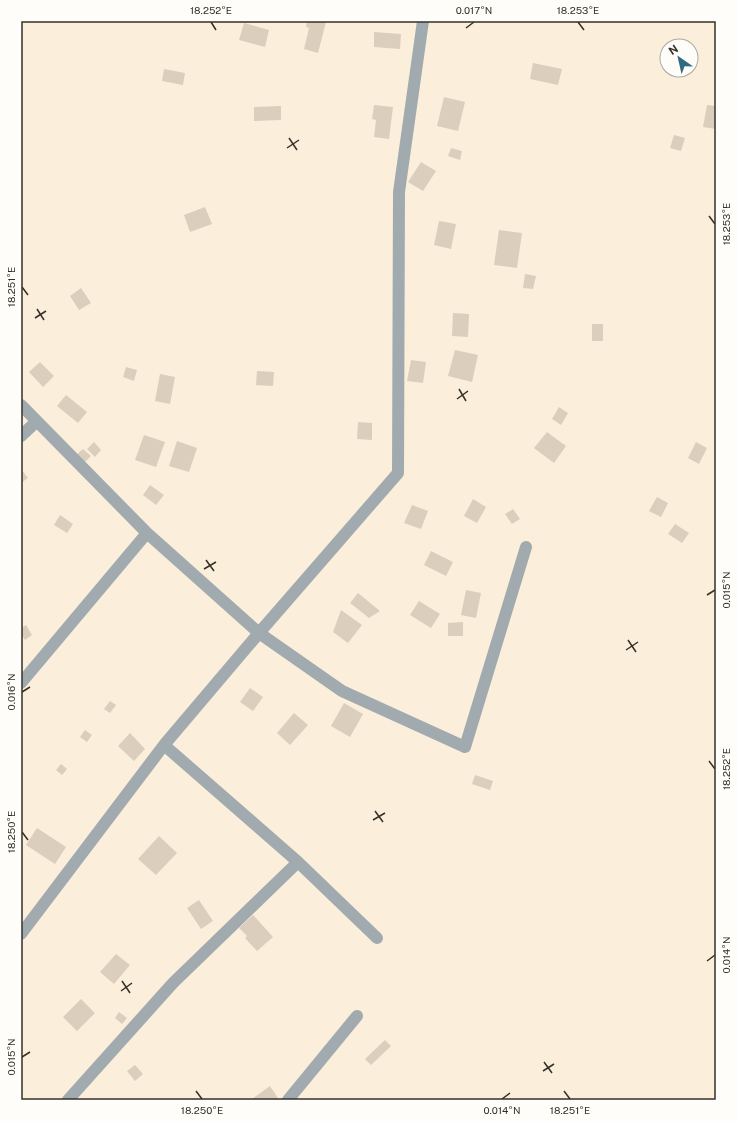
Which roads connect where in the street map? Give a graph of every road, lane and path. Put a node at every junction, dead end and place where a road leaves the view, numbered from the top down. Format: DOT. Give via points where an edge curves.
graph roads {
  1 [pos="423,21"];
  2 [pos="21,405"];
  3 [pos="37,421"];
  4 [pos="21,436"];
  5 [pos="147,533"];
  6 [pos="526,548"];
  7 [pos="259,633"];
  8 [pos="21,683"];
  9 [pos="164,745"];
  10 [pos="298,862"];
  11 [pos="21,934"];
  12 [pos="377,938"];
  13 [pos="357,1016"];
  14 [pos="68,1100"];
  15 [pos="288,1100"];
  1 -- 7 [label="street" via="399,192 398,473"];
  2 -- 3 [label="street"];
  3 -- 4 [label="street"];
  3 -- 5 [label="street"];
  5 -- 7 [label="street"];
  5 -- 8 [label="street"];
  6 -- 7 [label="street" via="465,747 342,691"];
  7 -- 9 [label="street"];
  9 -- 10 [label="street"];
  9 -- 11 [label="street"];
  10 -- 12 [label="street"];
  10 -- 14 [label="street" via="173,983"];
  13 -- 15 [label="street"];
}
